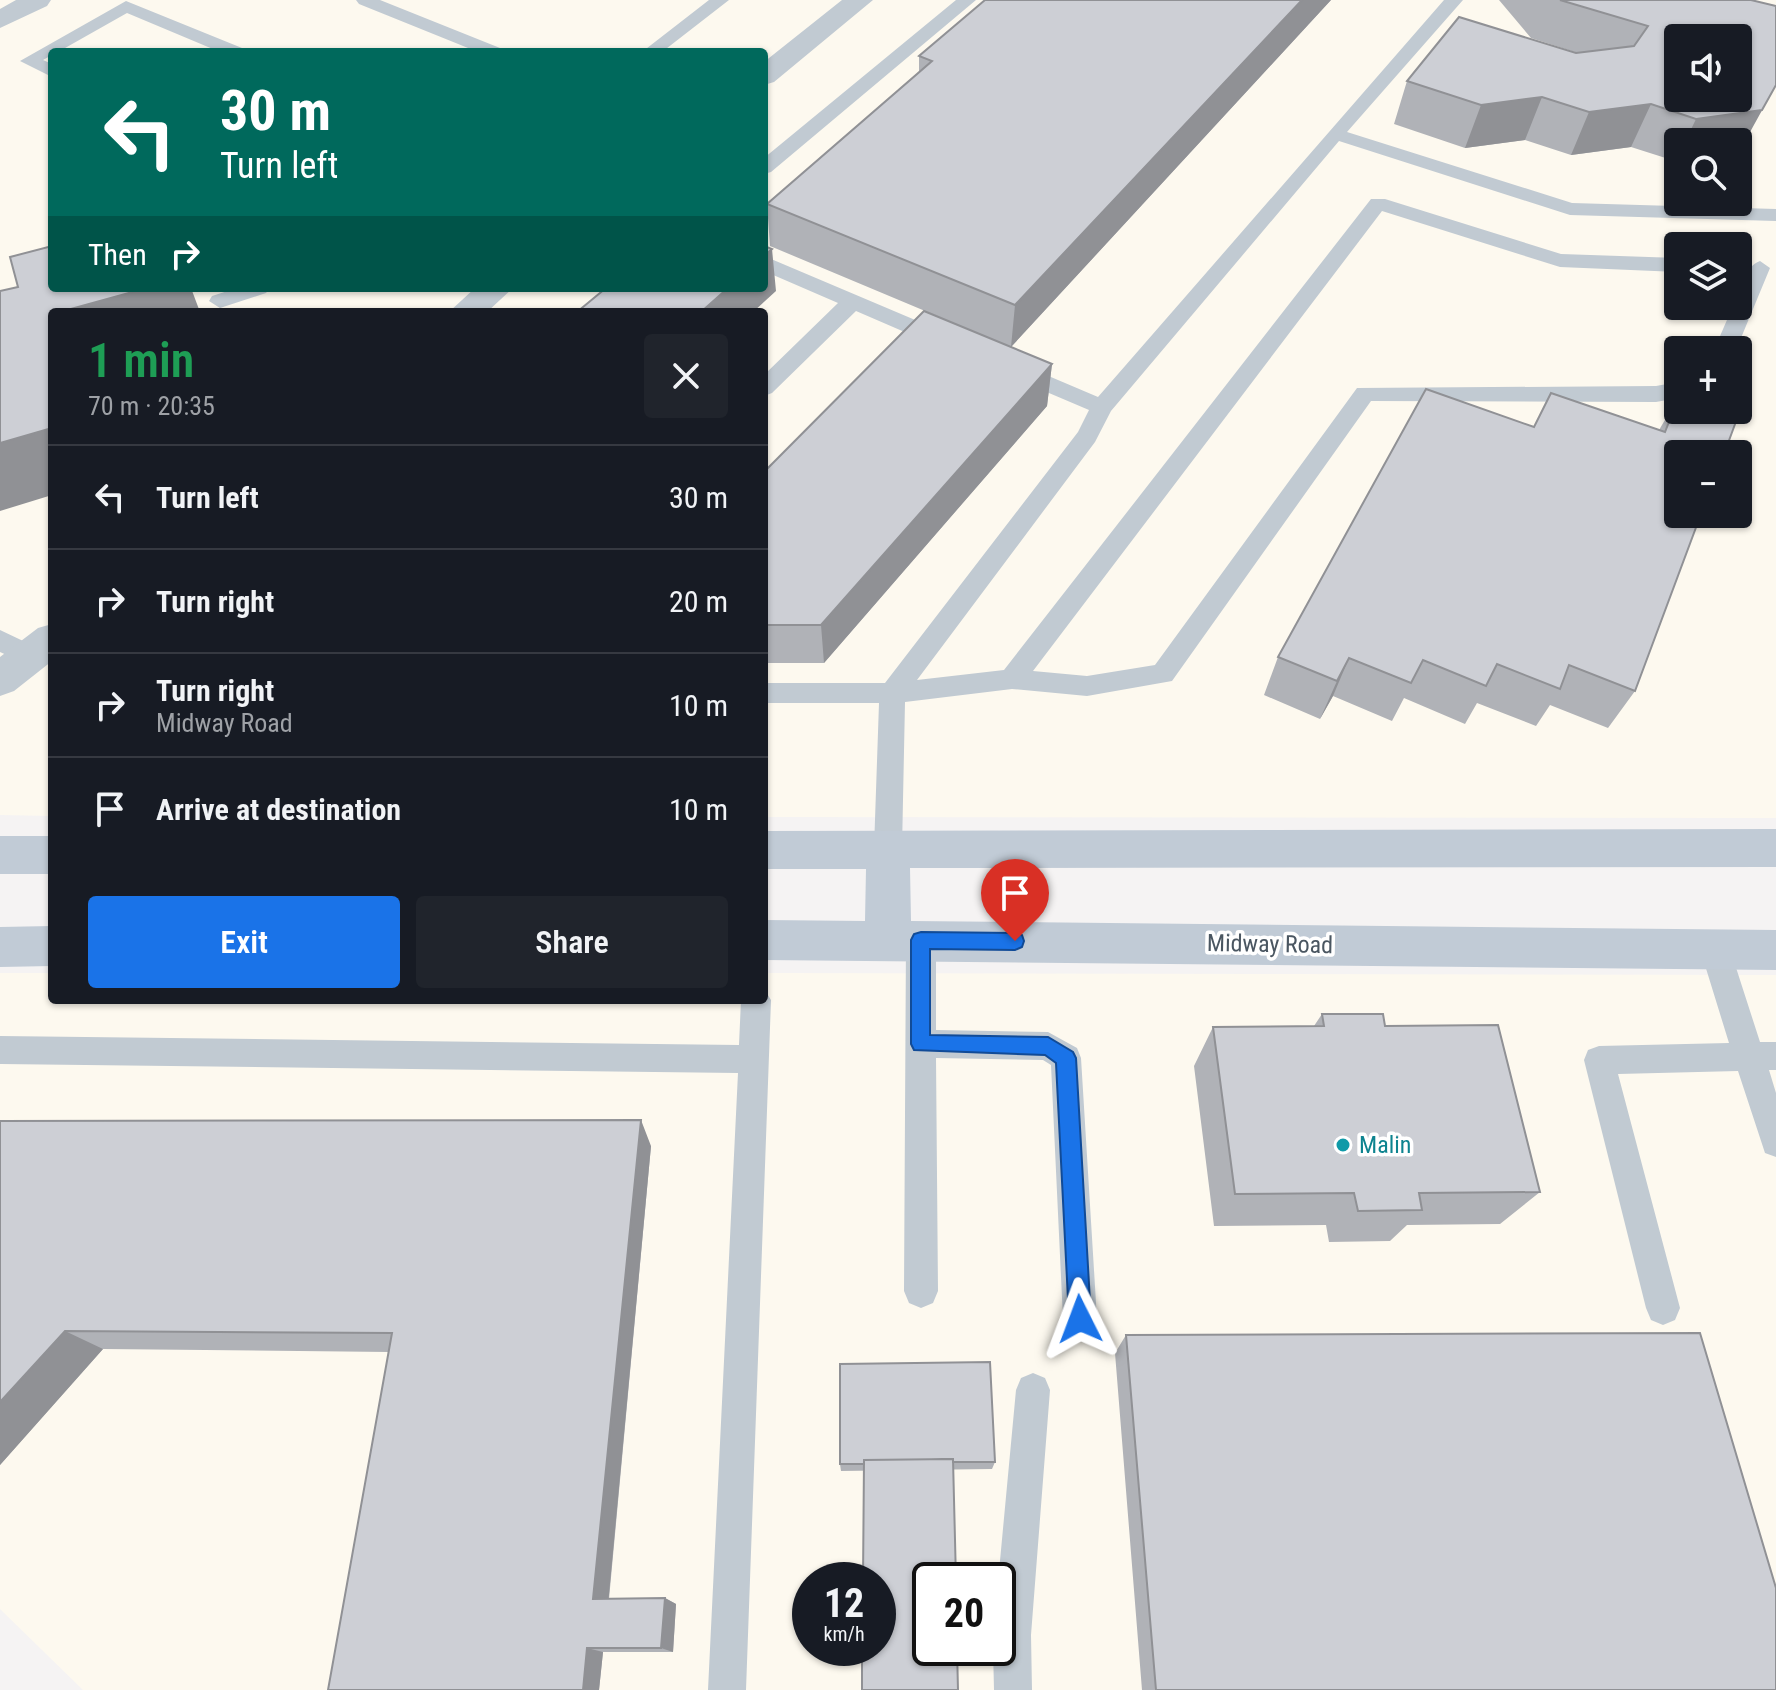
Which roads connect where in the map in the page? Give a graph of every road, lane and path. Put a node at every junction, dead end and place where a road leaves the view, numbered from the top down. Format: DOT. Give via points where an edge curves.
graph roads {
  1 [pos="37,0"];
  2 [pos="365,0"];
  3 [pos="720,0"];
  4 [pos="859,0"];
  5 [pos="967,0"];
  6 [pos="1454,0"];
  7 [pos="0,20"];
  8 [pos="52,48"];
  9 [pos="226,48"];
  10 [pos="484,48"];
  11 [pos="656,48"];
  12 [pos="48,50"];
  13 [pos="48,69"];
  14 [pos="768,73"];
  15 [pos="1335,134"];
  16 [pos="768,165"];
  17 [pos="1776,215"];
  18 [pos="1664,264"];
  19 [pos="768,265"];
  20 [pos="1758,268"];
  21 [pos="247,292"];
  22 [pos="491,292"];
  23 [pos="220,301"];
  24 [pos="853,301"];
  25 [pos="471,308"];
  26 [pos="1731,336"];
  27 [pos="970,351"];
  28 [pos="999,364"];
  29 [pos="768,384"];
  30 [pos="1664,393"];
  31 [pos="1102,407"];
  32 [pos="1012,679"];
  33 [pos="768,693"];
  34 [pos="892,693"];
  35 [pos="1776,848"];
  36 [pos="888,849"];
  37 [pos="768,850"];
  38 [pos="0,855"];
  39 [pos="48,855"];
  40 [pos="768,940"];
  41 [pos="904,940"];
  42 [pos="48,946"];
  43 [pos="0,947"];
  44 [pos="1715,949"];
  45 [pos="1776,950"];
  46 [pos="756,1004"];
  47 [pos="921,1044"];
  48 [pos="0,1050"];
  49 [pos="1762,1056"];
  50 [pos="754,1059"];
  51 [pos="1776,1142"];
  52 [pos="921,1291"];
  53 [pos="1663,1308"];
  54 [pos="1080,1319"];
  55 [pos="1033,1390"];
  56 [pos="727,1690"];
  57 [pos="1013,1690"];
  1 -- 7 [label="street"];
  2 -- 10 [label="lane"];
  3 -- 11 [label="lane"];
  4 -- 14 [label="street"];
  5 -- 16 [label="lane"];
  6 -- 15 [label="lane"];
  8 -- 9 [label="lane" via="126,6"];
  12 -- 13 [label="lane" via="29,61"];
  15 -- 17 [label="lane" via="1570,209"];
  15 -- 31 [label="lane"];
  18 -- 32 [label="lane" via="1560,260 1378,203"];
  19 -- 24 [label="lane"];
  20 -- 26 [label="lane"];
  21 -- 23 [label="lane"];
  22 -- 25 [label="street"];
  24 -- 27 [label="lane"];
  24 -- 29 [label="lane"];
  28 -- 31 [label="lane"];
  30 -- 32 [label="lane" via="1365,393 1163,674 1087,686"];
  31 -- 34 [label="lane" via="1087,436"];
  32 -- 34 [label="lane"];
  33 -- 34 [label="lane"];
  34 -- 36 [label="lane"];
  35 -- 36 [label="main road"];
  36 -- 37 [label="main road"];
  36 -- 41 [label="main road"];
  38 -- 39 [label="main road"];
  40 -- 41 [label="main road, Midway Road"];
  41 -- 44 [label="main road, Midway Road"];
  41 -- 47 [label="lane"];
  42 -- 43 [label="main road"];
  44 -- 45 [label="main road, Midway Road"];
  44 -- 49 [label="lane"];
  46 -- 50 [label="lane"];
  47 -- 52 [label="lane"];
  47 -- 54 [label="lane" via="1048,1046 1066,1058"];
  48 -- 50 [label="lane"];
  49 -- 51 [label="lane"];
  49 -- 53 [label="lane" via="1599,1060"];
  50 -- 56 [label="lane"];
  55 -- 57 [label="lane" via="1012,1635"];
}
